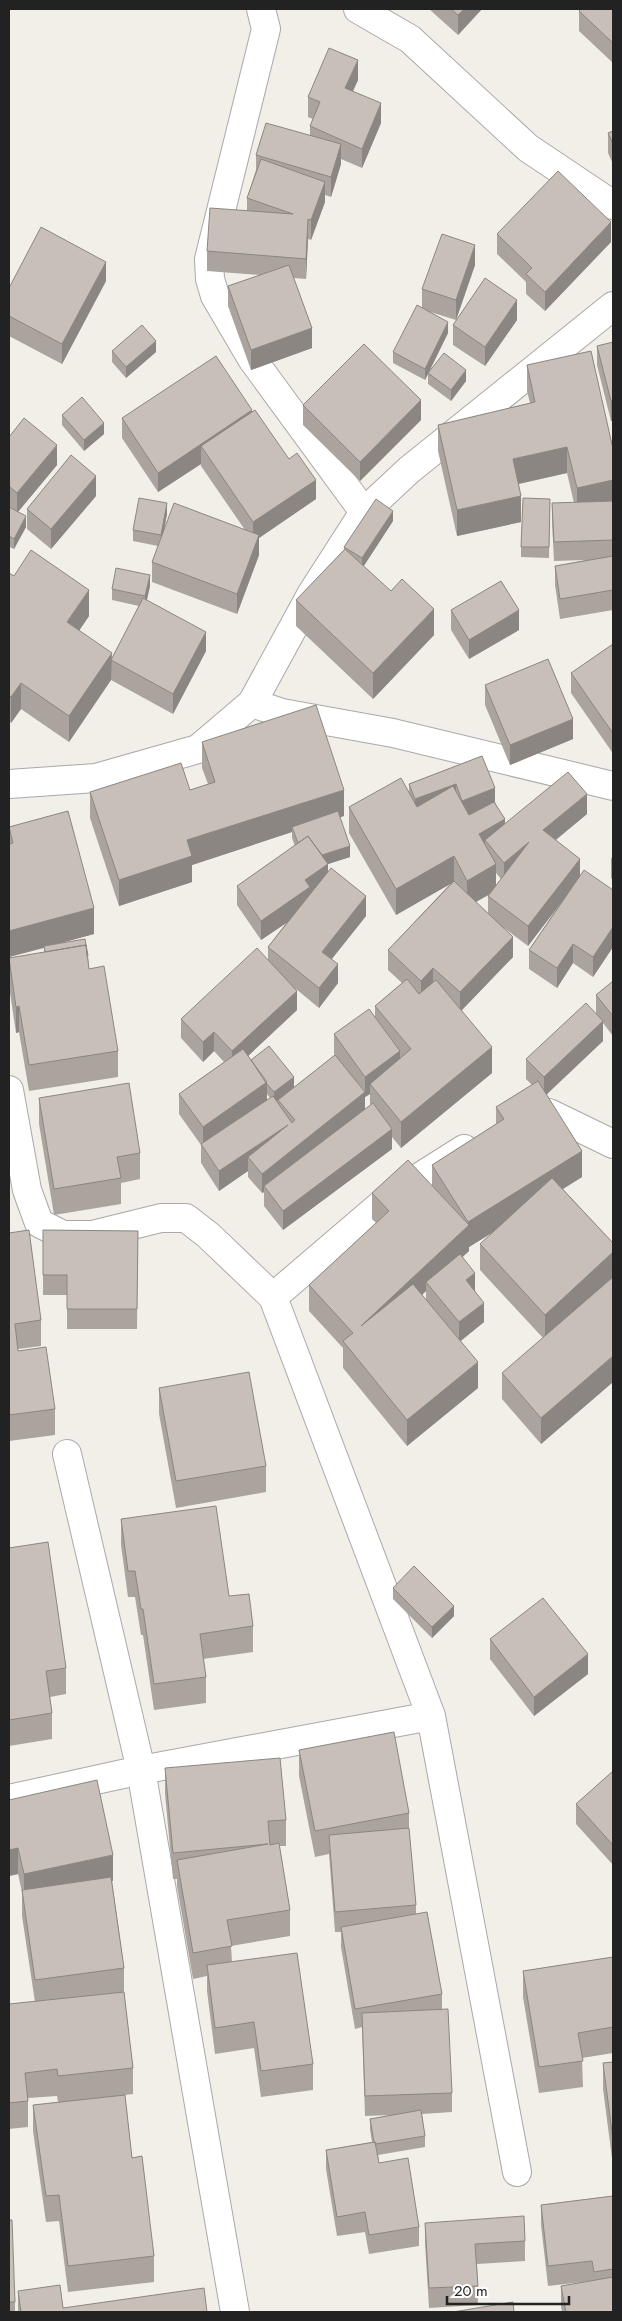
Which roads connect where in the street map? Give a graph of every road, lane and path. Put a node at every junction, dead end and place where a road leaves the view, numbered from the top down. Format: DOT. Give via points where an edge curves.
graph roads {
  1 [pos="261,9"];
  2 [pos="358,9"];
  3 [pos="613,205"];
  4 [pos="613,306"];
  5 [pos="364,512"];
  6 [pos="252,703"];
  7 [pos="9,784"];
  8 [pos="613,786"];
  9 [pos="9,1090"];
  10 [pos="613,1144"];
  11 [pos="272,1297"];
  12 [pos="67,1454"];
  13 [pos="431,1716"];
  14 [pos="141,1770"];
  15 [pos="9,1800"];
  16 [pos="517,2172"];
  17 [pos="235,2312"];
  1 -- 5 [label="street" via="266,29 209,259 210,279 215,296 252,359"];
  2 -- 3 [label="street" via="410,40 528,148"];
  4 -- 5 [label="street" via="409,470"];
  5 -- 6 [label="street" via="312,593"];
  6 -- 7 [label="street" via="198,749 96,778"];
  6 -- 8 [label="street" via="282,713 393,733"];
  9 -- 11 [label="street" via="27,1190 39,1223 63,1235 92,1235 161,1218 186,1218"];
  10 -- 11 [label="street" via="549,1113 521,1114 396,1192"];
  11 -- 13 [label="street"];
  12 -- 14 [label="street"];
  13 -- 14 [label="street"];
  13 -- 16 [label="street"];
  14 -- 15 [label="street"];
  14 -- 17 [label="street"];
}
